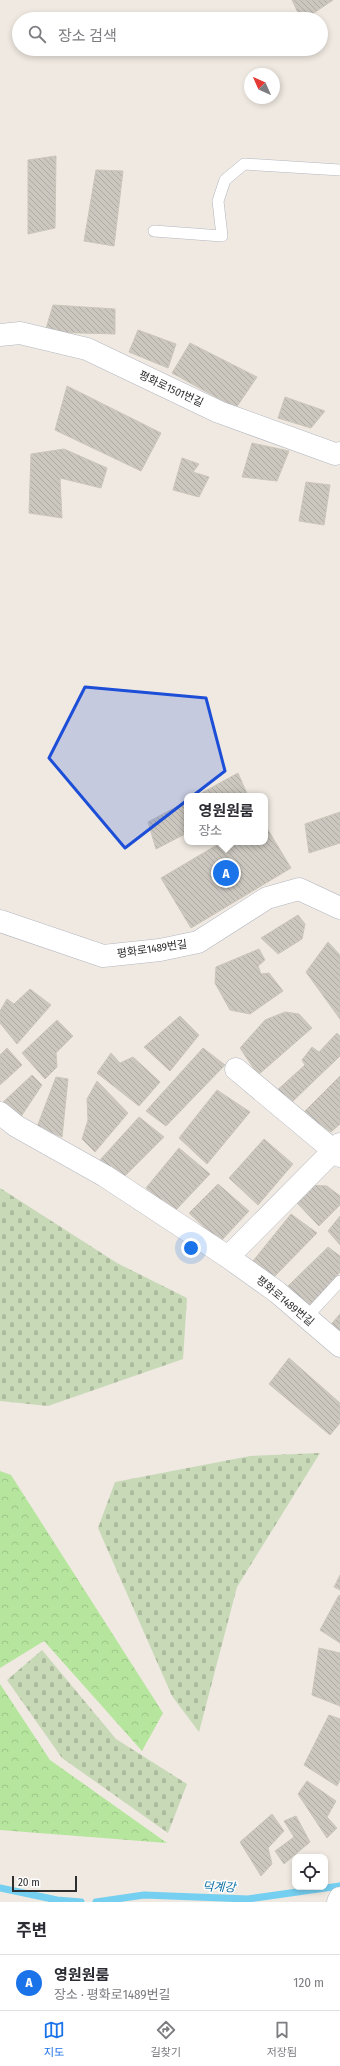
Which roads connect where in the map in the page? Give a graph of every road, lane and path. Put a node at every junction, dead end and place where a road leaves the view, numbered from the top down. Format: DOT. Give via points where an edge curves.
graph roads {
  1 [pos="340,170"];
  2 [pos="154,231"];
  3 [pos="0,335"];
  4 [pos="340,453"];
  5 [pos="340,908"];
  6 [pos="0,921"];
  7 [pos="236,1069"];
  8 [pos="0,1114"];
  9 [pos="338,1150"];
  10 [pos="228,1257"];
  11 [pos="340,1281"];
  12 [pos="306,1318"];
  13 [pos="340,1346"];
  14 [pos="340,1898"];
  15 [pos="338,1902"];
  1 -- 2 [label="lane" via="244,164 225,180 218,201 222,236"];
  3 -- 4 [label="street, 평화로1501번길" via="20,333 87,349 219,412 336,454"];
  5 -- 6 [label="street, 평화로1489번길" via="299,889 267,898 198,942 160,950 103,956"];
  7 -- 9 [label="street"];
  8 -- 10 [label="street, 평화로1489번길" via="16,1126 104,1176"];
  9 -- 10 [label="street"];
  10 -- 12 [label="street, 평화로1489번길" via="277,1292"];
  11 -- 12 [label="lane"];
  12 -- 13 [label="street, 평화로1489번길"];
  14 -- 15 [label="street"];
}
